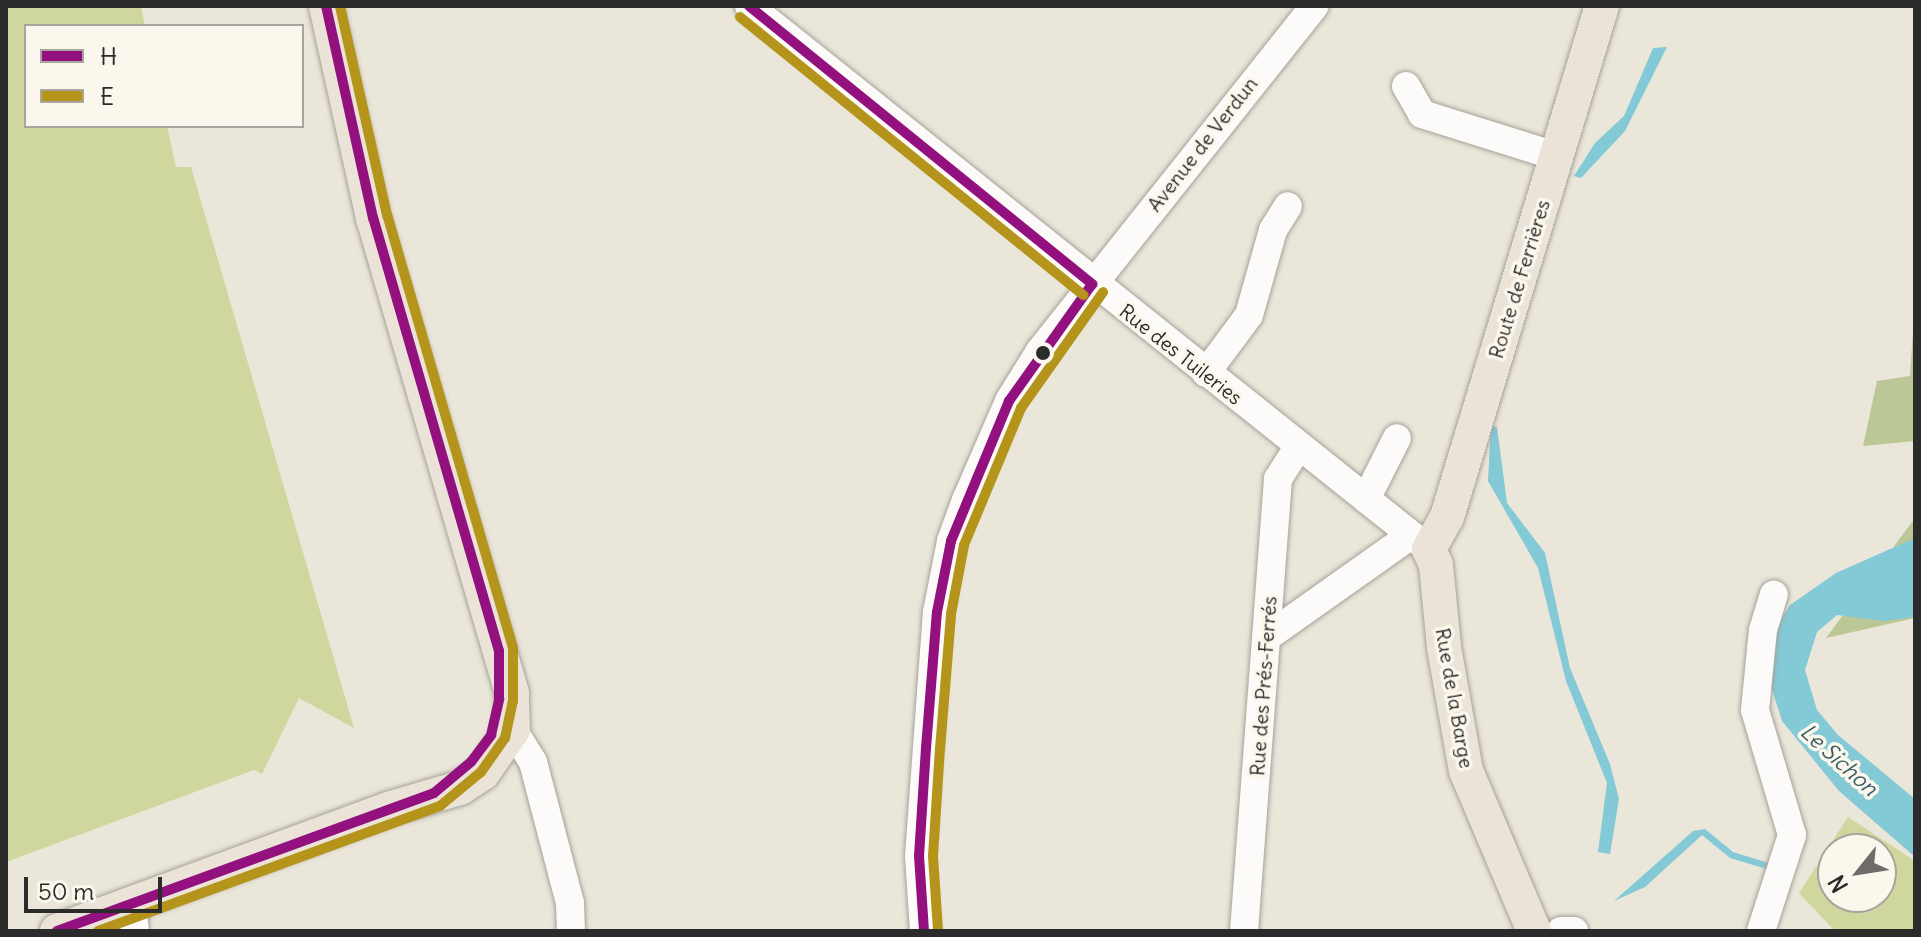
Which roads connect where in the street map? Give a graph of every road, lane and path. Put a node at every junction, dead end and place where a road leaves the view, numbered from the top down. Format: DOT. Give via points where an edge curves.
graph roads {
  1 [pos="326,6"];
  2 [pos="749,6"];
  3 [pos="1314,6"];
  4 [pos="1602,6"];
  5 [pos="1406,86"];
  6 [pos="1556,156"];
  7 [pos="1288,206"];
  8 [pos="1092,284"];
  9 [pos="1206,373"];
  10 [pos="1397,438"];
  11 [pos="1299,446"];
  12 [pos="1366,499"];
  13 [pos="1420,542"];
  14 [pos="1774,595"];
  15 [pos="1267,637"];
  16 [pos="499,651"];
  17 [pos="494,750"];
  18 [pos="134,917"];
  19 [pos="57,931"];
  20 [pos="571,931"];
  21 [pos="924,931"];
  22 [pos="1244,931"];
  23 [pos="1534,931"];
  24 [pos="1561,931"];
  25 [pos="1574,931"];
  26 [pos="1761,931"];
  1 -- 16 [label="main road" via="373,218"];
  2 -- 8 [label="street, Rue des Tuileries"];
  3 -- 8 [label="street, Avenue de Verdun"];
  4 -- 6 [label="main road, Route de Ferrières"];
  5 -- 6 [label="street" via="1422,114"];
  6 -- 13 [label="main road, Route de Ferrières" via="1447,517"];
  7 -- 9 [label="street" via="1273,230 1249,315"];
  8 -- 9 [label="street, Rue des Tuileries"];
  8 -- 21 [label="street, Avenue de Verdun" via="1009,401 951,541 937,612 926,748 919,856"];
  9 -- 11 [label="street, Rue des Tuileries"];
  10 -- 12 [label="street"];
  11 -- 12 [label="street, Rue des Tuileries"];
  11 -- 15 [label="street, Rue des Prés-Ferrés" via="1278,479"];
  12 -- 13 [label="street, Rue des Tuileries"];
  13 -- 15 [label="street"];
  13 -- 23 [label="main road, Rue de la Barge" via="1436,565 1466,771"];
  14 -- 26 [label="street" via="1763,630 1755,710 1792,835"];
  15 -- 22 [label="street, Rue des Prés-Ferrés"];
  16 -- 17 [label="main road"];
  16 -- 17 [label="main road" via="512,693"];
  17 -- 18 [label="main road" via="434,793"];
  17 -- 20 [label="street" via="539,784 570,903"];
  18 -- 19 [label="main road"];
  24 -- 25 [label="street"];
}
